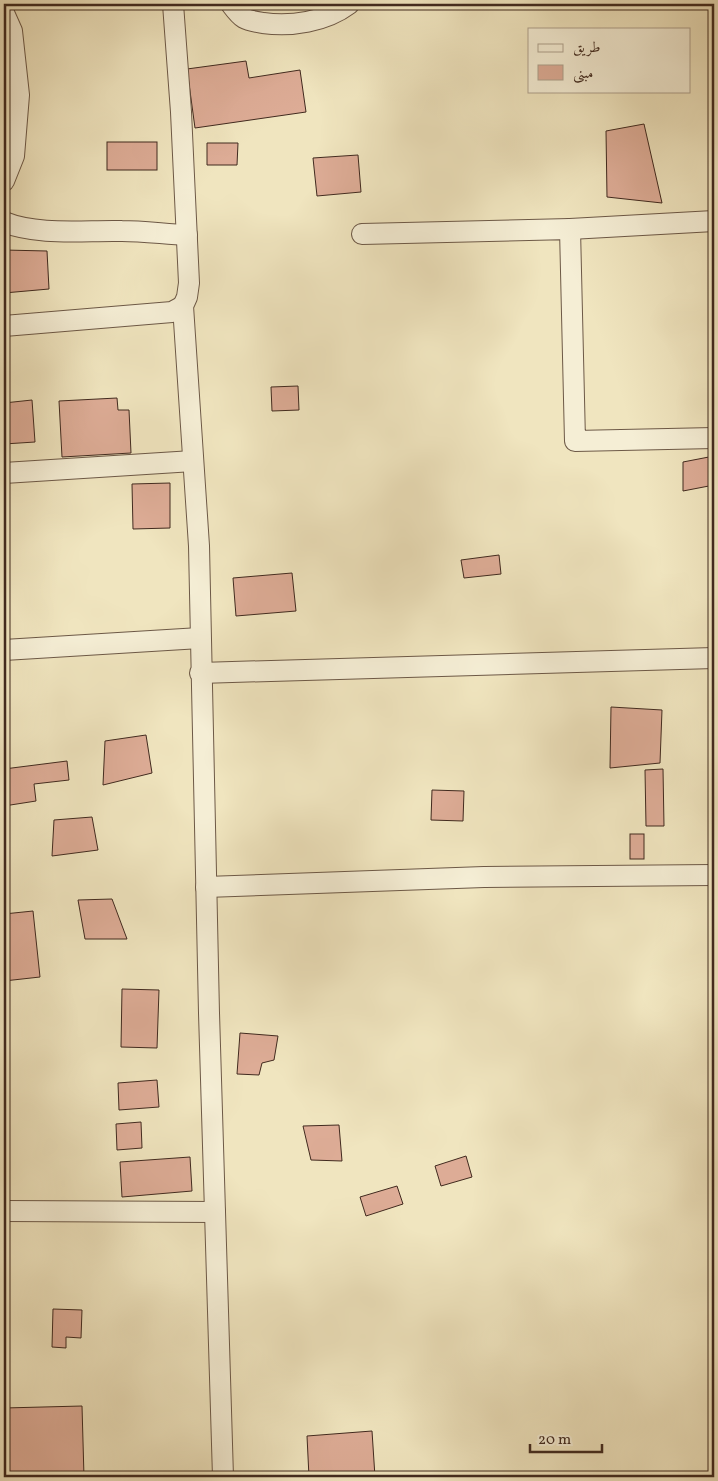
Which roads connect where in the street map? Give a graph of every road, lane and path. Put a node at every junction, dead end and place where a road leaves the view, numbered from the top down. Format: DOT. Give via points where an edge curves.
graph roads {
  1 [pos="173,4"];
  2 [pos="231,4"];
  3 [pos="349,4"];
  4 [pos="4,13"];
  5 [pos="4,181"];
  6 [pos="714,221"];
  7 [pos="4,222"];
  8 [pos="570,229"];
  9 [pos="362,234"];
  10 [pos="187,235"];
  11 [pos="183,306"];
  12 [pos="4,326"];
  13 [pos="714,438"];
  14 [pos="193,461"];
  15 [pos="4,473"];
  16 [pos="200,638"];
  17 [pos="4,650"];
  18 [pos="714,658"];
  19 [pos="200,673"];
  20 [pos="714,875"];
  21 [pos="206,887"];
  22 [pos="4,1211"];
  23 [pos="215,1212"];
  24 [pos="223,1477"];
  1 -- 10 [label="street"];
  2 -- 3 [label="street" via="244,18 277,25 313,20"];
  4 -- 5 [label="street" via="12,31 19,95 14,156"];
  6 -- 8 [label="street"];
  7 -- 10 [label="street" via="40,230 123,230"];
  8 -- 9 [label="street"];
  8 -- 13 [label="street" via="575,441"];
  10 -- 11 [label="street" via="189,283"];
  11 -- 12 [label="street" via="172,312"];
  11 -- 14 [label="street"];
  14 -- 15 [label="street"];
  14 -- 16 [label="street" via="199,546"];
  16 -- 17 [label="street"];
  16 -- 19 [label="street"];
  18 -- 19 [label="street"];
  19 -- 21 [label="street"];
  20 -- 21 [label="street" via="484,876"];
  21 -- 23 [label="street"];
  22 -- 23 [label="street"];
  23 -- 24 [label="street"];
}
